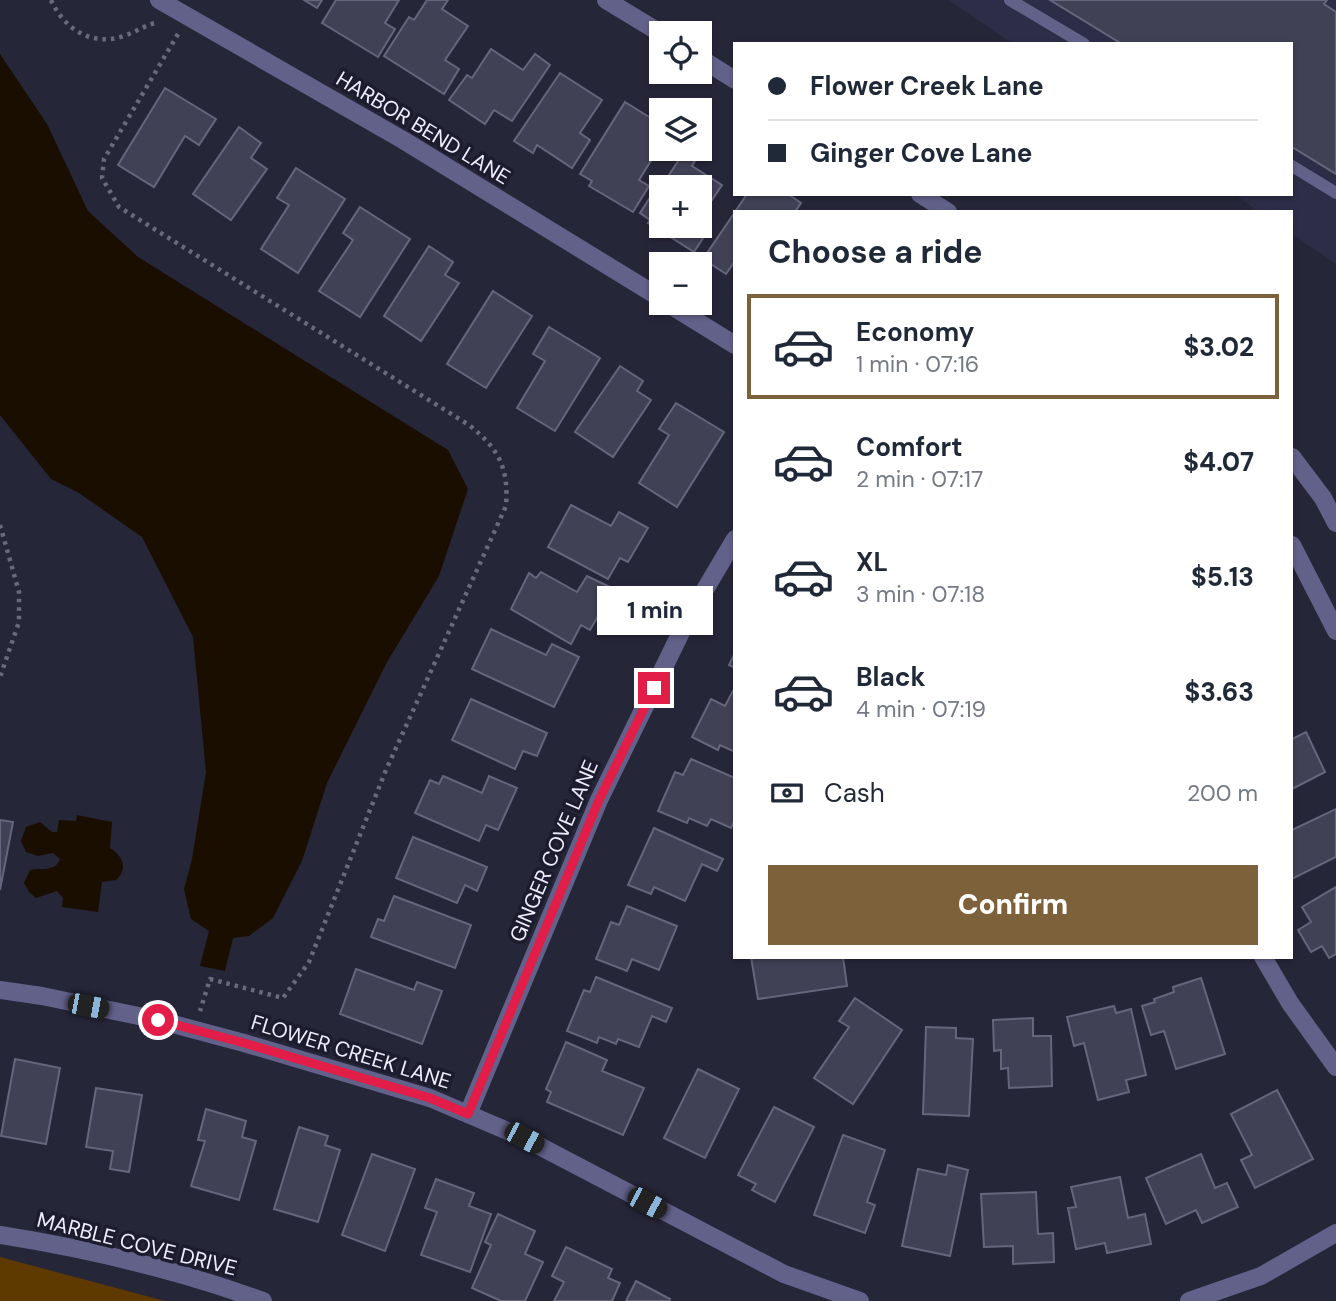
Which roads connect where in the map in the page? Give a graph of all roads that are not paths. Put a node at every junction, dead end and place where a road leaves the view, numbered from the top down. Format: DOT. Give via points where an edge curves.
graph roads {
  1 [pos="159,0"];
  2 [pos="606,0"];
  3 [pos="1010,0"];
  4 [pos="649,26"];
  5 [pos="1081,42"];
  6 [pos="712,66"];
  7 [pos="733,79"];
  8 [pos="1293,167"];
  9 [pos="1336,193"];
  10 [pos="923,196"];
  11 [pos="945,210"];
  12 [pos="649,291"];
  13 [pos="686,315"];
  14 [pos="733,344"];
  15 [pos="1293,458"];
  16 [pos="1336,523"];
  17 [pos="733,542"];
  18 [pos="1293,547"];
  19 [pos="1336,631"];
  20 [pos="1264,959"];
  21 [pos="0,990"];
  22 [pos="1336,1067"];
  23 [pos="468,1114"];
  24 [pos="1336,1233"];
  25 [pos="0,1235"];
  26 [pos="840,1298"];
  27 [pos="262,1301"];
  28 [pos="860,1301"];
  29 [pos="1189,1301"];
  1 -- 12 [label="street, HARBOR BEND LANE" via="403,140"];
  2 -- 4 [label="street"];
  3 -- 5 [label="lane"];
  6 -- 7 [label="street"];
  8 -- 9 [label="lane"];
  10 -- 11 [label="street"];
  13 -- 14 [label="street"];
  15 -- 16 [label="street"];
  17 -- 23 [label="street, GINGER COVE LANE" via="687,620 599,800"];
  18 -- 19 [label="street"];
  20 -- 22 [label="street"];
  21 -- 23 [label="street, FLOWER CREEK LANE" via="194,1029 430,1098"];
  23 -- 26 [label="street, FLOWER CREEK LANE"];
  24 -- 29 [label="street" via="1261,1276"];
  25 -- 27 [label="street, MARBLE COVE DRIVE" via="63,1245"];
  26 -- 28 [label="street, FLOWER CREEK LANE"];
}
